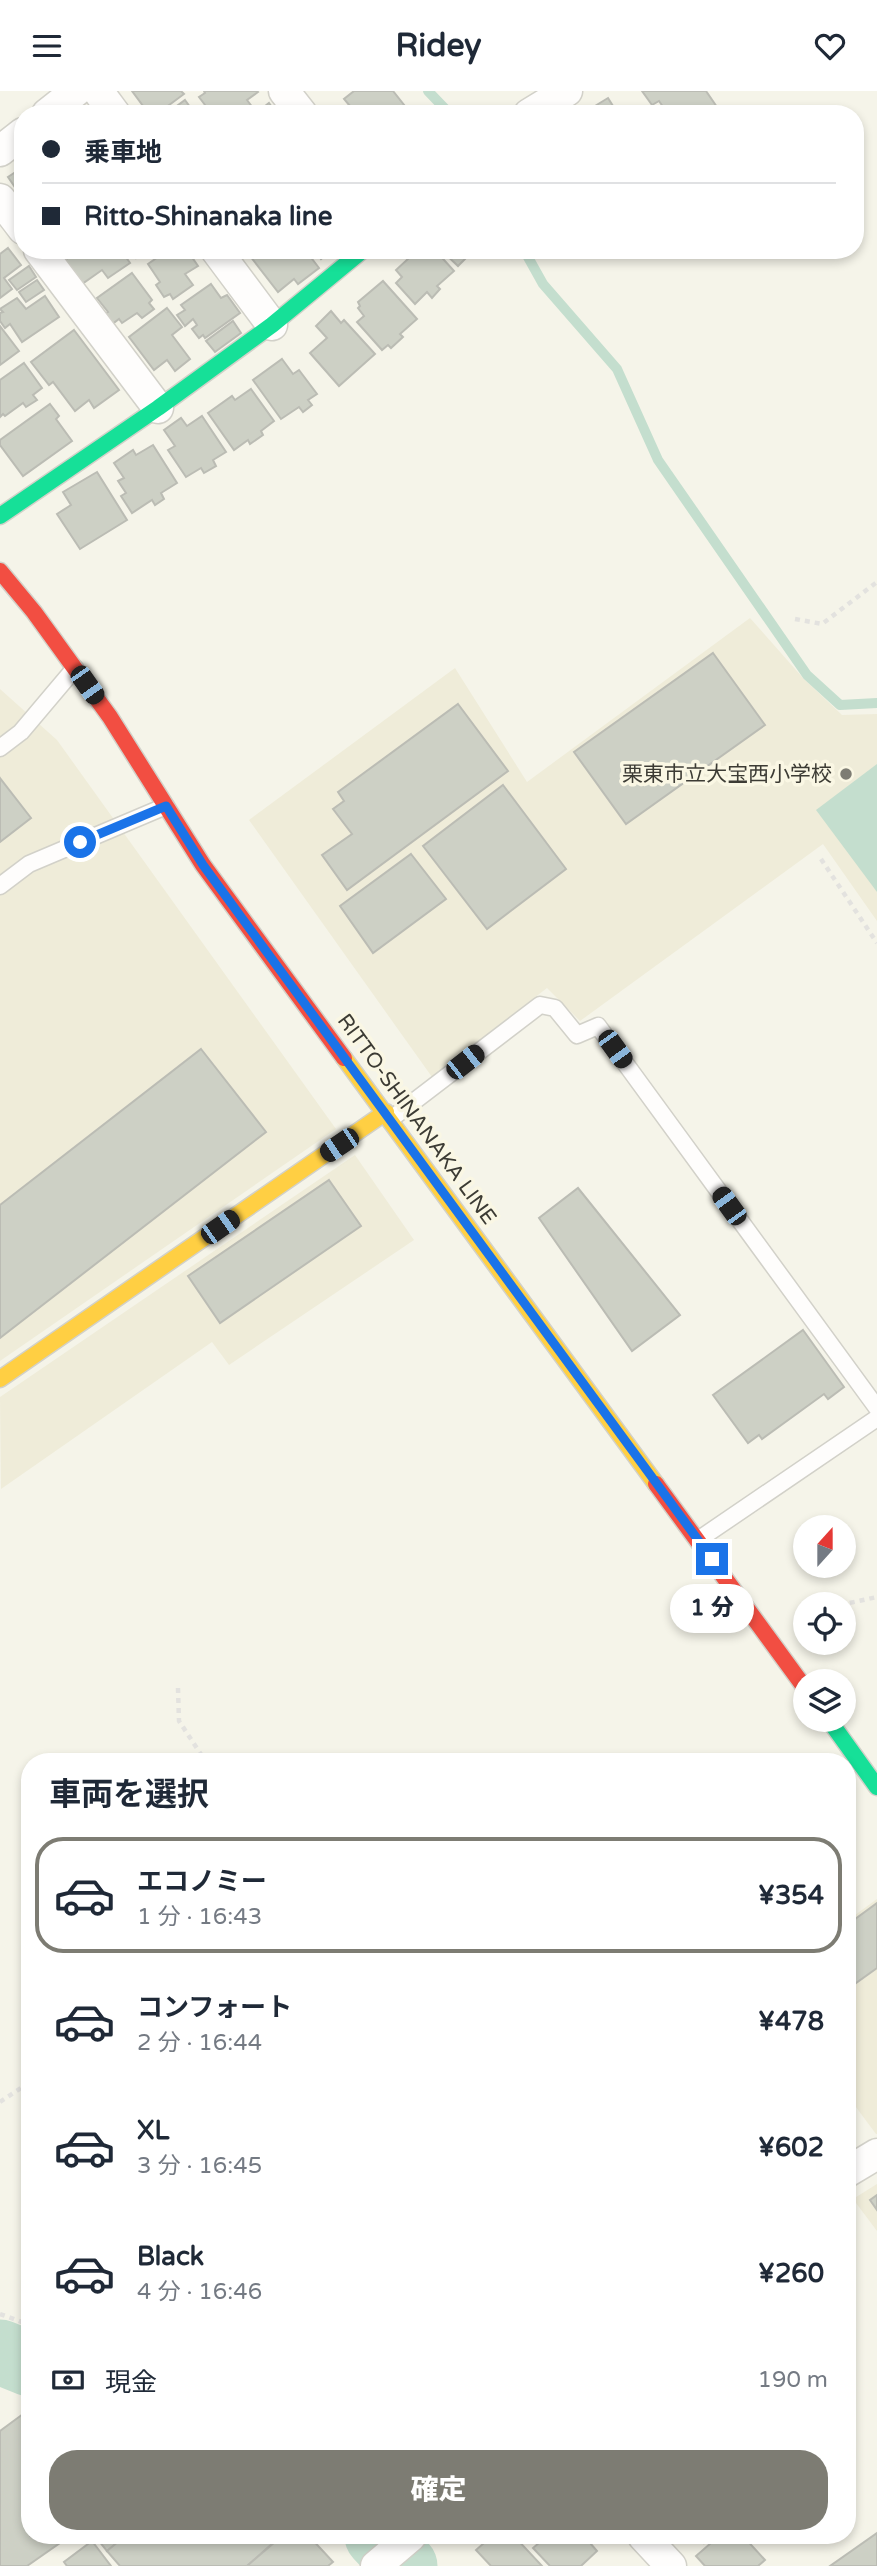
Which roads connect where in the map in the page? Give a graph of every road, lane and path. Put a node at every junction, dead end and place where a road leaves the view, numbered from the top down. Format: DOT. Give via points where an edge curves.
graph roads {
  1 [pos="76,91"];
  2 [pos="284,91"];
  3 [pos="568,91"];
  4 [pos="58,105"];
  5 [pos="295,105"];
  6 [pos="544,105"];
  7 [pos="14,140"];
  8 [pos="0,151"];
  9 [pos="0,199"];
  10 [pos="14,217"];
  11 [pos="45,259"];
  12 [pos="223,259"];
  13 [pos="352,259"];
  14 [pos="272,325"];
  15 [pos="158,408"];
  16 [pos="0,516"];
  17 [pos="0,571"];
  18 [pos="877,582"];
  19 [pos="796,619"];
  20 [pos="75,668"];
  21 [pos="0,748"];
  22 [pos="166,806"];
  23 [pos="821,859"];
  24 [pos="0,886"];
  25 [pos="877,943"];
  26 [pos="388,1115"];
  27 [pos="0,1379"];
  28 [pos="877,1408"];
  29 [pos="877,1418"];
  30 [pos="698,1540"];
  31 [pos="877,1597"];
  32 [pos="856,1602"];
  33 [pos="793,1671"];
  34 [pos="178,1688"];
  35 [pos="838,1732"];
  36 [pos="200,1753"];
  37 [pos="853,1753"];
  38 [pos="856,1758"];
  39 [pos="877,1787"];
  40 [pos="21,2088"];
  41 [pos="0,2102"];
  42 [pos="877,2154"];
  43 [pos="856,2167"];
  44 [pos="0,2314"];
  45 [pos="21,2322"];
  46 [pos="402,2544"];
  47 [pos="650,2544"];
  48 [pos="376,2566"];
  49 [pos="671,2566"];
  1 -- 4 [label="street"];
  2 -- 5 [label="street"];
  3 -- 6 [label="street"];
  7 -- 8 [label="street"];
  9 -- 10 [label="street"];
  11 -- 15 [label="street"];
  12 -- 14 [label="street"];
  13 -- 14 [label="main road"];
  14 -- 15 [label="main road"];
  15 -- 16 [label="main road"];
  17 -- 20 [label="main road, RITTO-SHINANAKA LINE"];
  18 -- 19 [label="path" via="822,624"];
  20 -- 21 [label="lane" via="21,732"];
  20 -- 22 [label="main road, RITTO-SHINANAKA LINE"];
  22 -- 24 [label="lane" via="29,864"];
  22 -- 26 [label="main road, RITTO-SHINANAKA LINE" via="203,865"];
  23 -- 25 [label="path"];
  26 -- 27 [label="main road"];
  26 -- 28 [label="lane" via="540,1005 555,1008 577,1035 598,1026"];
  26 -- 30 [label="main road, RITTO-SHINANAKA LINE"];
  29 -- 30 [label="lane"];
  30 -- 33 [label="main road, RITTO-SHINANAKA LINE"];
  31 -- 32 [label="path"];
  34 -- 36 [label="path" via="179,1721"];
  35 -- 37 [label="main road"];
  38 -- 39 [label="main road"];
  40 -- 41 [label="path"];
  42 -- 43 [label="street"];
  44 -- 45 [label="path"];
  46 -- 48 [label="street"];
  47 -- 49 [label="street"];
}
